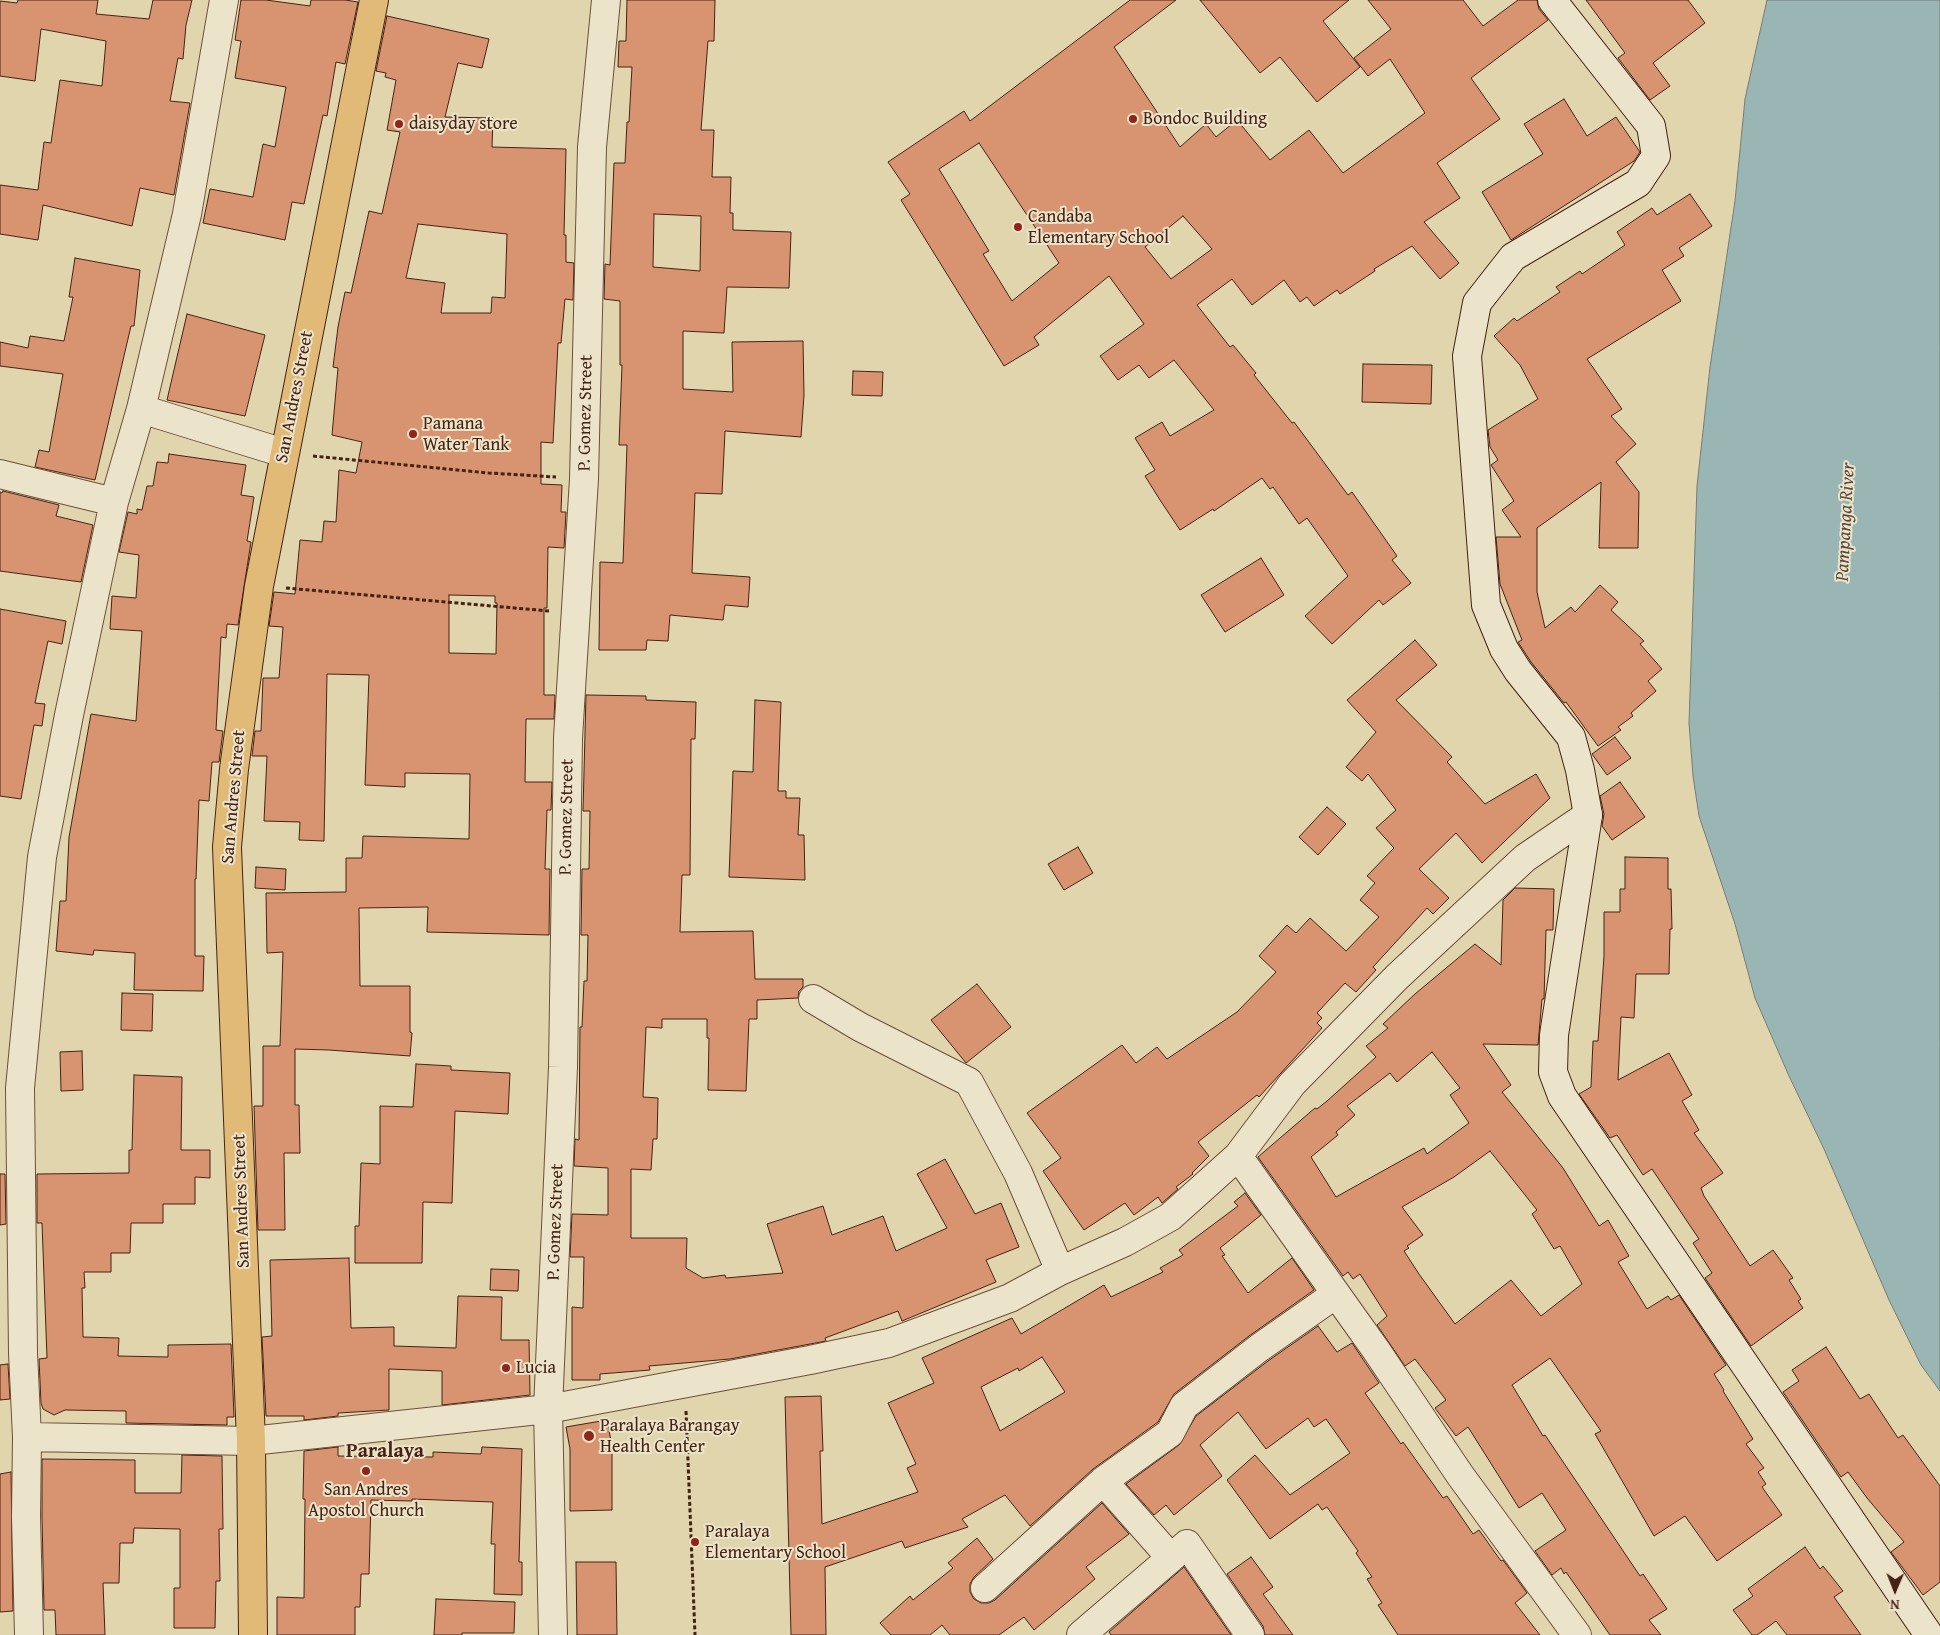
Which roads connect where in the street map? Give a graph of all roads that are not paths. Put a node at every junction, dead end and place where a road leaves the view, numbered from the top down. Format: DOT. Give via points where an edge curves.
graph roads {
  1 [pos="224,0"];
  2 [pos="374,0"];
  3 [pos="606,0"];
  4 [pos="1552,0"];
  5 [pos="141,409"];
  6 [pos="284,453"];
  7 [pos="0,474"];
  8 [pos="114,502"];
  9 [pos="1588,815"];
  10 [pos="814,999"];
  11 [pos="10,1088"];
  12 [pos="1238,1156"];
  13 [pos="1060,1271"];
  14 [pos="1336,1294"];
  15 [pos="12,1354"];
  16 [pos="548,1409"];
  17 [pos="27,1437"];
  18 [pos="251,1441"];
  19 [pos="1103,1481"];
  20 [pos="1170,1558"];
  21 [pos="986,1588"];
  22 [pos="29,1635"];
  23 [pos="252,1635"];
  24 [pos="553,1635"];
  25 [pos="1081,1635"];
  26 [pos="1250,1635"];
  27 [pos="1577,1635"];
  28 [pos="1928,1635"];
  1 -- 5 [label="street" via="187,214"];
  2 -- 6 [label="main road, San Andres Street"];
  3 -- 16 [label="street, P. Gomez Street" via="592,147 584,479 568,738 563,1067"];
  4 -- 9 [label="street" via="1651,126 1656,156 1638,183 1513,257 1477,303 1466,356 1486,605 1504,649 1518,671 1570,737"];
  5 -- 6 [label="street"];
  5 -- 8 [label="street"];
  6 -- 18 [label="main road, San Andres Street" via="259,586 234,769 227,847"];
  7 -- 8 [label="street"];
  8 -- 11 [label="street" via="42,857"];
  9 -- 12 [label="street" via="1525,858 1397,976 1292,1084"];
  9 -- 28 [label="street" via="1554,1035 1553,1072 1562,1096"];
  10 -- 13 [label="street" via="860,1027 969,1082 1018,1173"];
  11 -- 15 [label="street"];
  12 -- 13 [label="street" via="1170,1217 1126,1242"];
  12 -- 14 [label="street"];
  13 -- 16 [label="street" via="1010,1298 890,1343"];
  14 -- 19 [label="street" via="1184,1406 1170,1433"];
  14 -- 27 [label="street" via="1460,1475"];
  15 -- 17 [label="street"];
  16 -- 18 [label="street"];
  16 -- 24 [label="street, P. Gomez Street"];
  17 -- 18 [label="street"];
  17 -- 22 [label="street"];
  18 -- 23 [label="main road, San Andres Street"];
  19 -- 20 [label="street"];
  19 -- 21 [label="street"];
  20 -- 25 [label="street"];
  20 -- 26 [label="street" via="1187,1544"];
}
